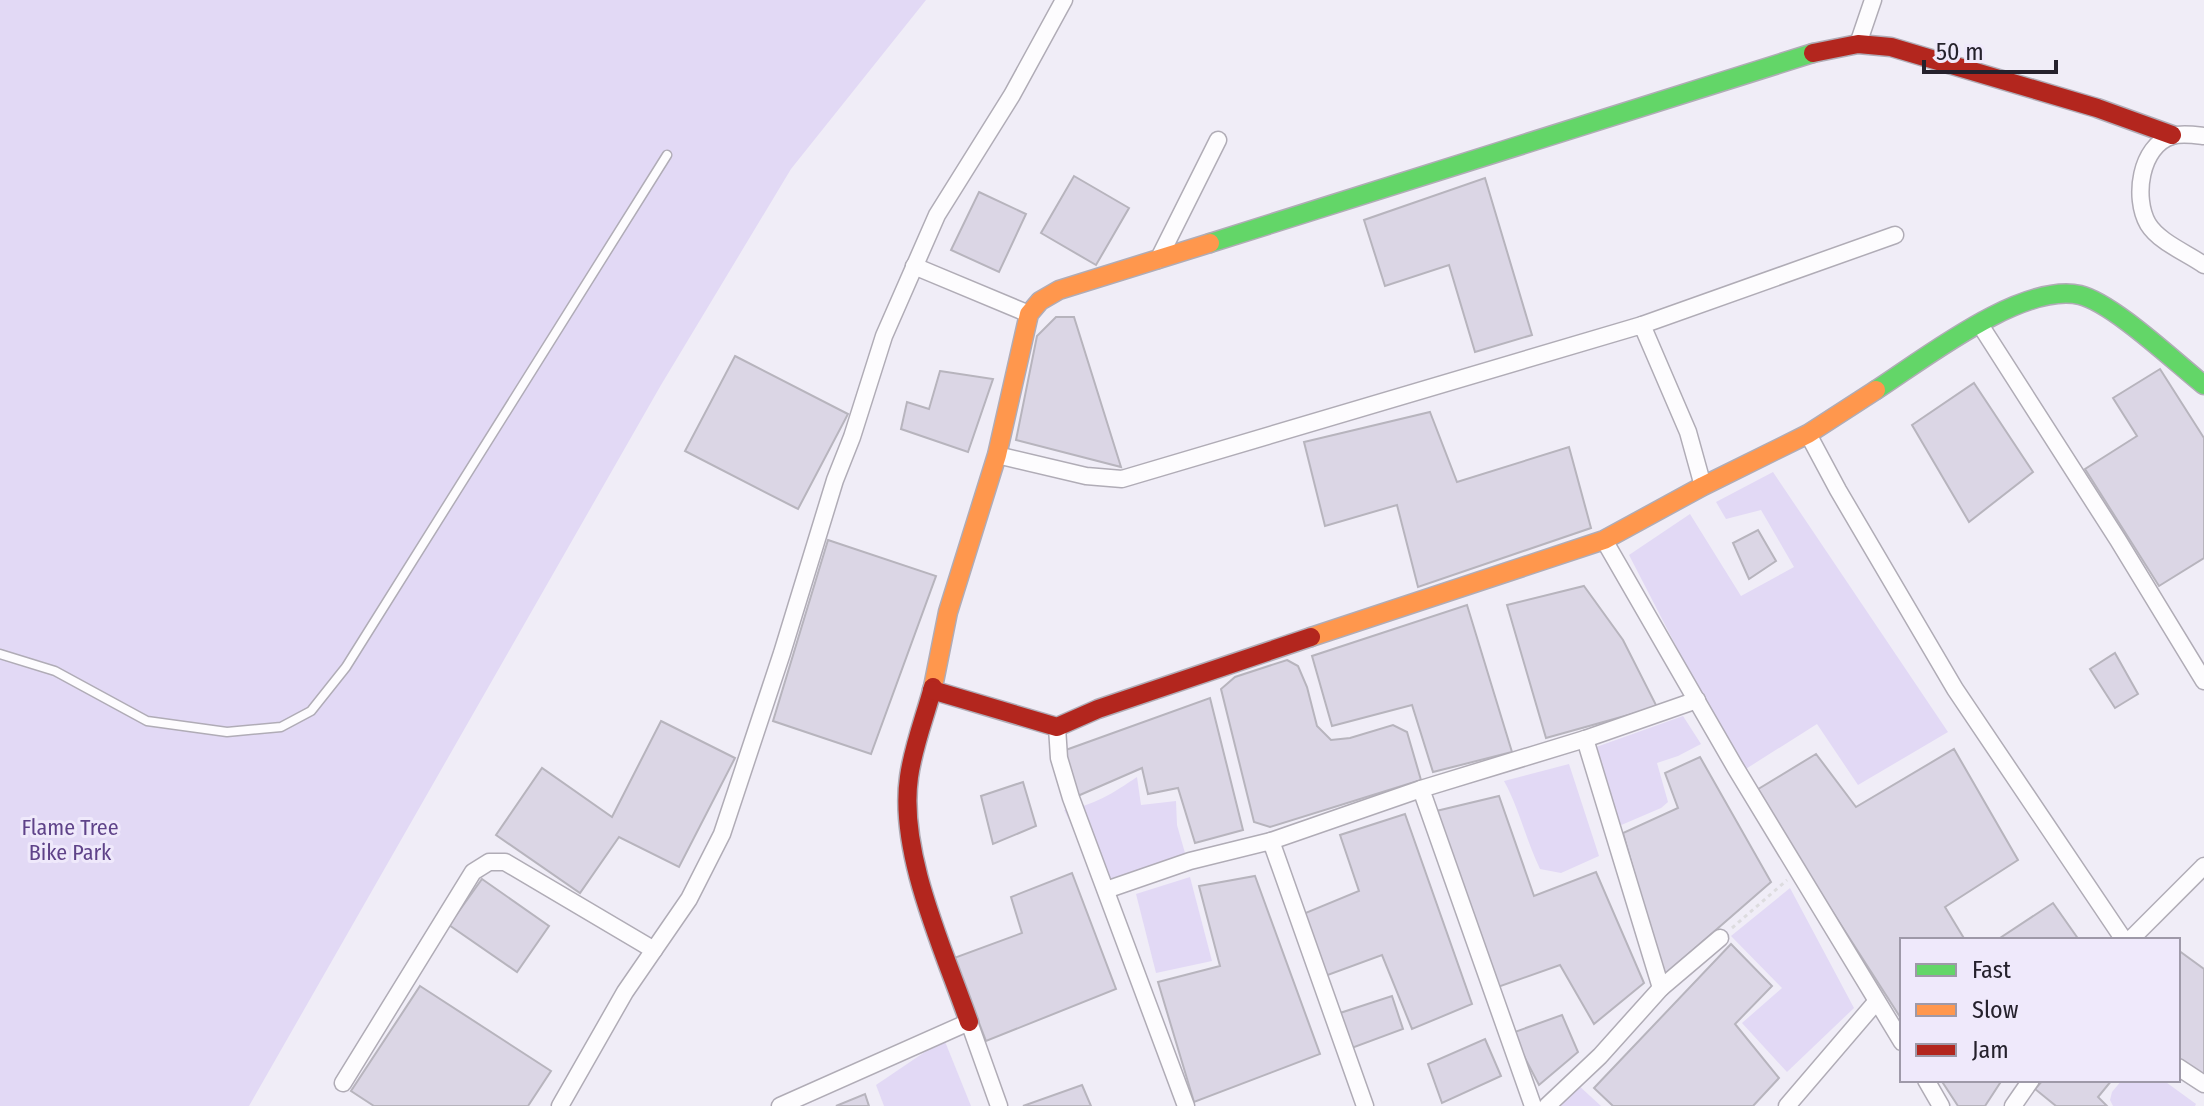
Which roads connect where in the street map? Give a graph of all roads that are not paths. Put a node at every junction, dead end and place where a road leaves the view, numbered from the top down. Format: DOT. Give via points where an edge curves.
graph roads {
  1 [pos="1064,0"];
  2 [pos="1873,0"];
  3 [pos="1858,44"];
  4 [pos="2172,135"];
  5 [pos="2204,136"];
  6 [pos="1218,140"];
  7 [pos="667,155"];
  8 [pos="1895,235"];
  9 [pos="1158,260"];
  10 [pos="2204,265"];
  11 [pos="914,266"];
  12 [pos="1029,314"];
  13 [pos="1979,323"];
  14 [pos="1642,325"];
  15 [pos="2204,385"];
  16 [pos="1808,434"];
  17 [pos="997,455"];
  18 [pos="1703,486"];
  19 [pos="1604,540"];
  20 [pos="0,654"];
  21 [pos="2204,681"];
  22 [pos="932,690"];
  23 [pos="1697,700"];
  24 [pos="1057,727"];
  25 [pos="1585,739"];
  26 [pos="1421,789"];
  27 [pos="1271,841"];
  28 [pos="2204,866"];
  29 [pos="1106,890"];
  30 [pos="1720,938"];
  31 [pos="2123,938"];
  32 [pos="2132,938"];
  33 [pos="654,950"];
  34 [pos="1661,988"];
  35 [pos="1876,1002"];
  36 [pos="969,1022"];
  37 [pos="1900,1039"];
  38 [pos="2180,1068"];
  39 [pos="1927,1082"];
  40 [pos="2030,1082"];
  41 [pos="343,1083"];
  42 [pos="2204,1084"];
  43 [pos="560,1106"];
  44 [pos="780,1106"];
  45 [pos="999,1106"];
  46 [pos="1186,1106"];
  47 [pos="1365,1106"];
  48 [pos="1533,1106"];
  49 [pos="1547,1106"];
  50 [pos="1787,1106"];
  51 [pos="1941,1106"];
  52 [pos="2013,1106"];
  1 -- 11 [label="street" via="937,215"];
  2 -- 3 [label="street"];
  3 -- 4 [label="street" via="1891,47"];
  3 -- 9 [label="street" via="1826,49"];
  4 -- 5 [label="street"];
  4 -- 10 [label="street" via="2145,164 2141,208 2150,226"];
  6 -- 9 [label="street"];
  7 -- 20 [label="lane" via="346,667 311,711 281,727 227,732 147,721 55,671"];
  8 -- 14 [label="street"];
  9 -- 12 [label="street" via="1059,290"];
  11 -- 12 [label="street"];
  11 -- 33 [label="street" via="835,480 722,834 689,899"];
  12 -- 17 [label="street"];
  13 -- 15 [label="street" via="2021,303 2079,295 2107,307"];
  13 -- 16 [label="street"];
  13 -- 21 [label="street"];
  14 -- 17 [label="street" via="1122,479"];
  14 -- 18 [label="street" via="1688,432"];
  16 -- 18 [label="street"];
  16 -- 31 [label="street" via="1955,689"];
  17 -- 22 [label="street" via="948,612"];
  18 -- 19 [label="street"];
  19 -- 23 [label="street"];
  19 -- 24 [label="street"];
  22 -- 24 [label="street"];
  22 -- 36 [label="street" via="909,777 907,825 917,872"];
  23 -- 25 [label="street"];
  23 -- 35 [label="street"];
  24 -- 29 [label="street" via="1059,758 1071,798"];
  25 -- 26 [label="street"];
  25 -- 34 [label="street"];
  26 -- 27 [label="street"];
  26 -- 48 [label="street"];
  27 -- 29 [label="street"];
  27 -- 47 [label="street"];
  28 -- 32 [label="street"];
  29 -- 46 [label="street"];
  30 -- 34 [label="street"];
  33 -- 41 [label="street" via="505,862 489,862 473,872"];
  33 -- 43 [label="street"];
  34 -- 49 [label="street"];
  35 -- 37 [label="street"];
  35 -- 50 [label="street"];
  36 -- 44 [label="street"];
  36 -- 45 [label="street"];
  38 -- 42 [label="street"];
  39 -- 51 [label="street"];
  40 -- 52 [label="street"];
}
